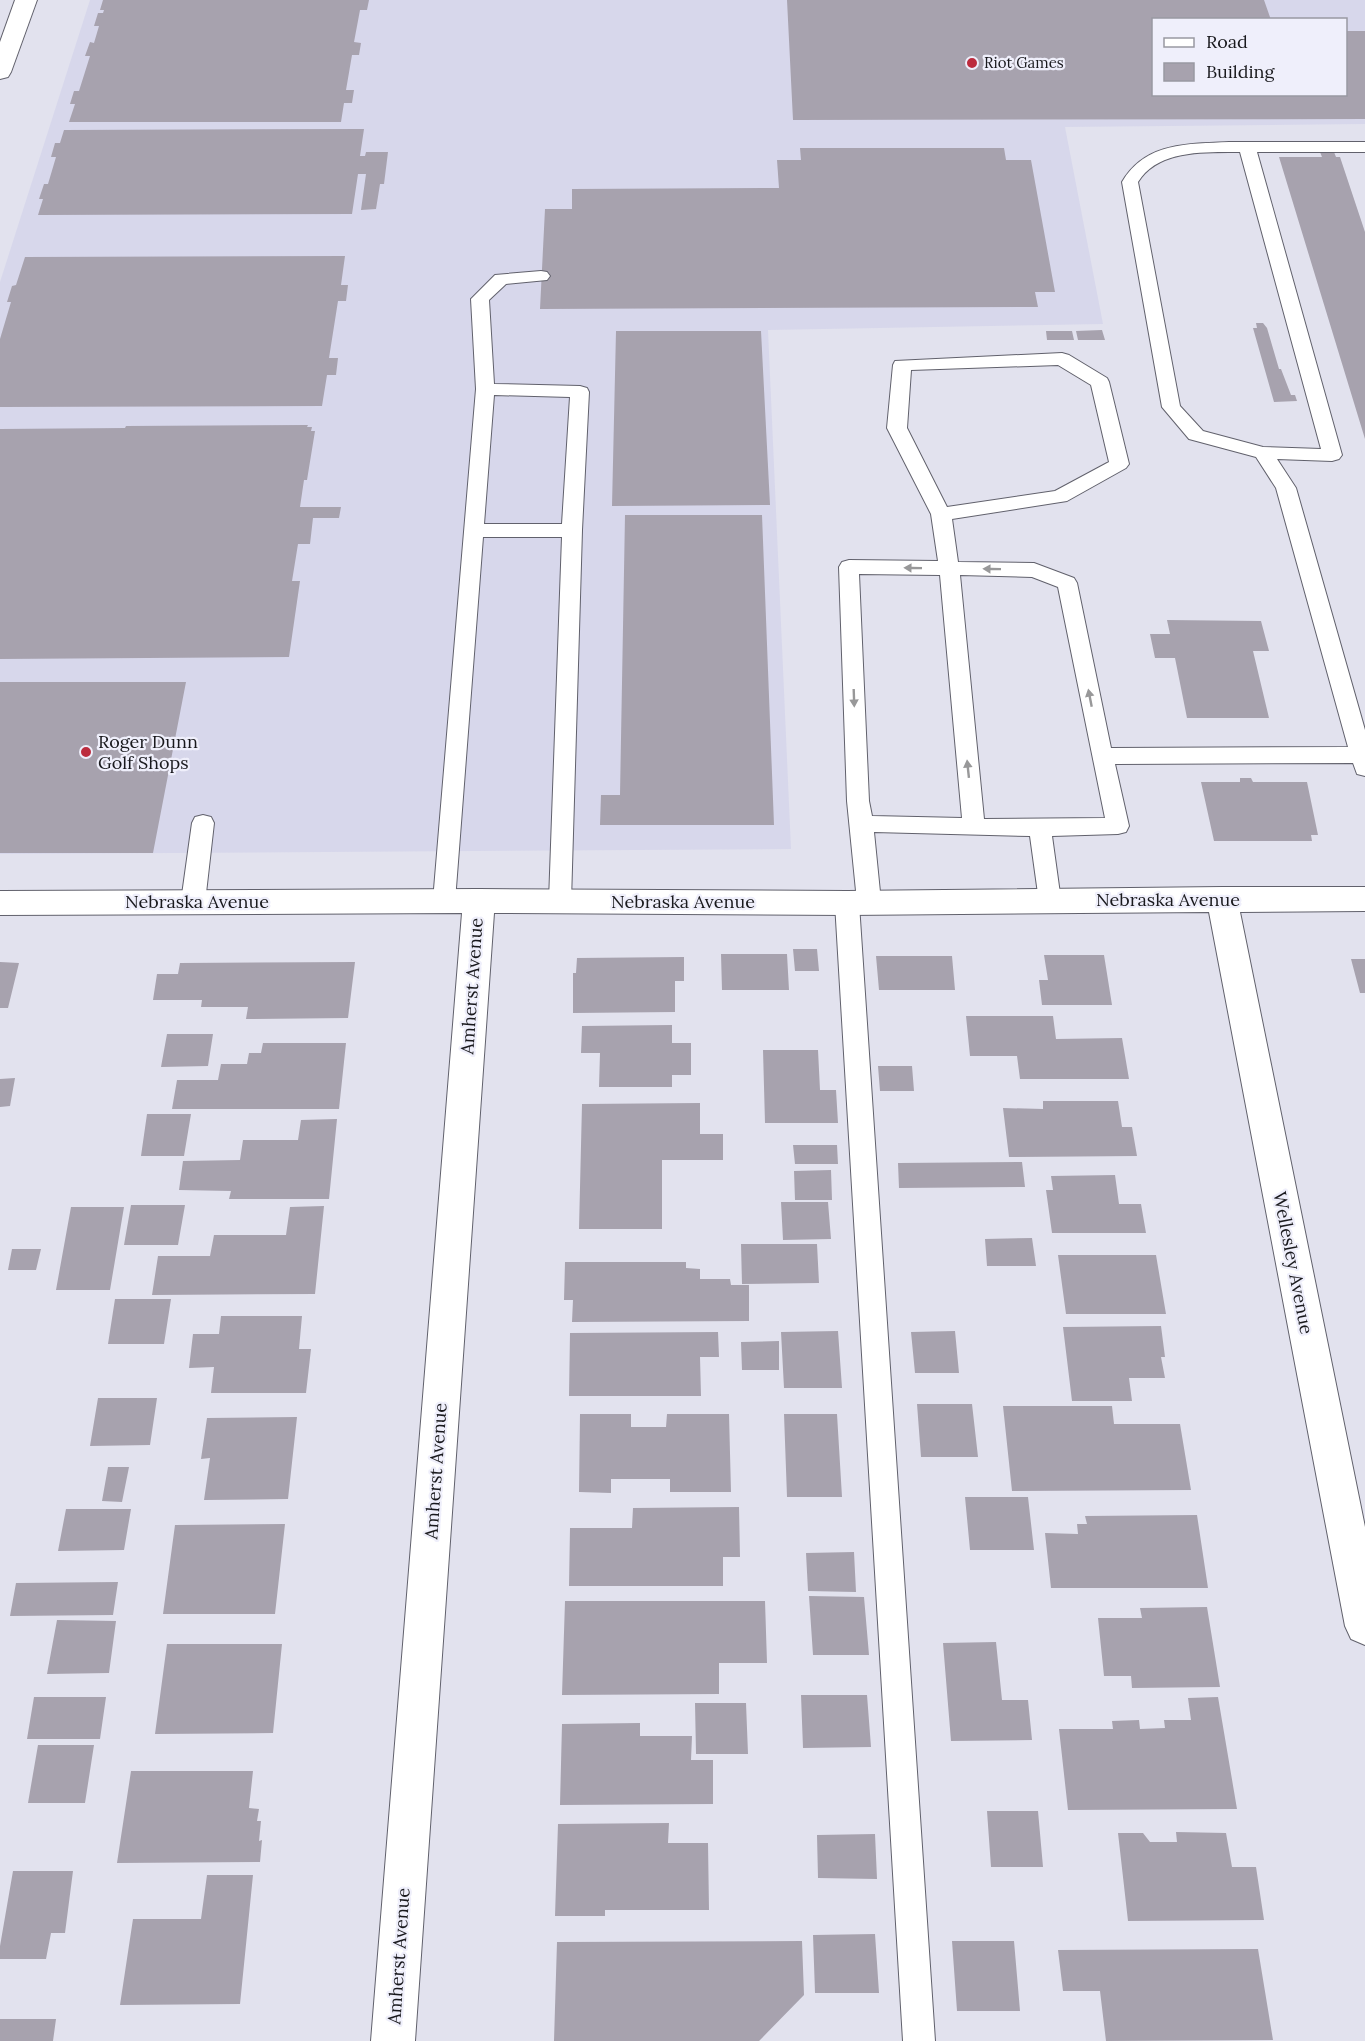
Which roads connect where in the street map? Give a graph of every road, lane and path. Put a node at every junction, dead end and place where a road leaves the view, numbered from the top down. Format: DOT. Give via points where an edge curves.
graph roads {
  1 [pos="15,0"];
  2 [pos="26,0"];
  3 [pos="6,39"];
  4 [pos="0,72"];
  5 [pos="1247,147"];
  6 [pos="1365,147"];
  7 [pos="541,276"];
  8 [pos="485,389"];
  9 [pos="1263,453"];
  10 [pos="940,514"];
  11 [pos="572,530"];
  12 [pos="474,531"];
  13 [pos="949,568"];
  14 [pos="1102,756"];
  15 [pos="1363,762"];
  16 [pos="203,823"];
  17 [pos="862,824"];
  18 [pos="974,827"];
  19 [pos="1040,828"];
  20 [pos="1222,899"];
  21 [pos="1365,899"];
  22 [pos="461,901"];
  23 [pos="560,901"];
  24 [pos="1050,901"];
  25 [pos="193,902"];
  26 [pos="0,903"];
  27 [pos="858,903"];
  28 [pos="1365,1626"];
  29 [pos="393,2041"];
  30 [pos="919,2041"];
  1 -- 2 [label="lane"];
  2 -- 3 [label="street"];
  3 -- 4 [label="street"];
  5 -- 6 [label="lane"];
  5 -- 9 [label="lane" via="1332,456"];
  5 -- 9 [label="lane" via="1179,150 1155,158 1137,170 1130,182 1171,406 1196,435"];
  7 -- 8 [label="lane" via="501,279 480,298"];
  8 -- 11 [label="lane" via="580,392"];
  8 -- 12 [label="lane"];
  9 -- 15 [label="lane" via="1286,488"];
  10 -- 10 [label="lane" via="897,428 902,365 1062,359 1100,381 1119,464 1060,497"];
  10 -- 13 [label="lane"];
  11 -- 12 [label="lane"];
  11 -- 23 [label="lane"];
  12 -- 22 [label="lane"];
  14 -- 13 [label="lane, one-way" via="1066,583 1034,570"];
  13 -- 17 [label="lane, one-way" via="849,567"];
  18 -- 13 [label="lane, one-way"];
  14 -- 15 [label="lane"];
  14 -- 19 [label="lane" via="1118,826"];
  16 -- 25 [label="lane"];
  17 -- 18 [label="lane"];
  17 -- 27 [label="lane"];
  18 -- 19 [label="lane"];
  19 -- 24 [label="lane"];
  20 -- 21 [label="street, Nebraska Avenue"];
  20 -- 24 [label="street, Nebraska Avenue"];
  20 -- 28 [label="street, Wellesley Avenue"];
  22 -- 23 [label="street, Nebraska Avenue"];
  22 -- 25 [label="street, Nebraska Avenue"];
  22 -- 29 [label="street, Amherst Avenue"];
  23 -- 27 [label="street, Nebraska Avenue"];
  24 -- 27 [label="street, Nebraska Avenue"];
  25 -- 26 [label="street, Nebraska Avenue"];
  27 -- 30 [label="lane"];
}
